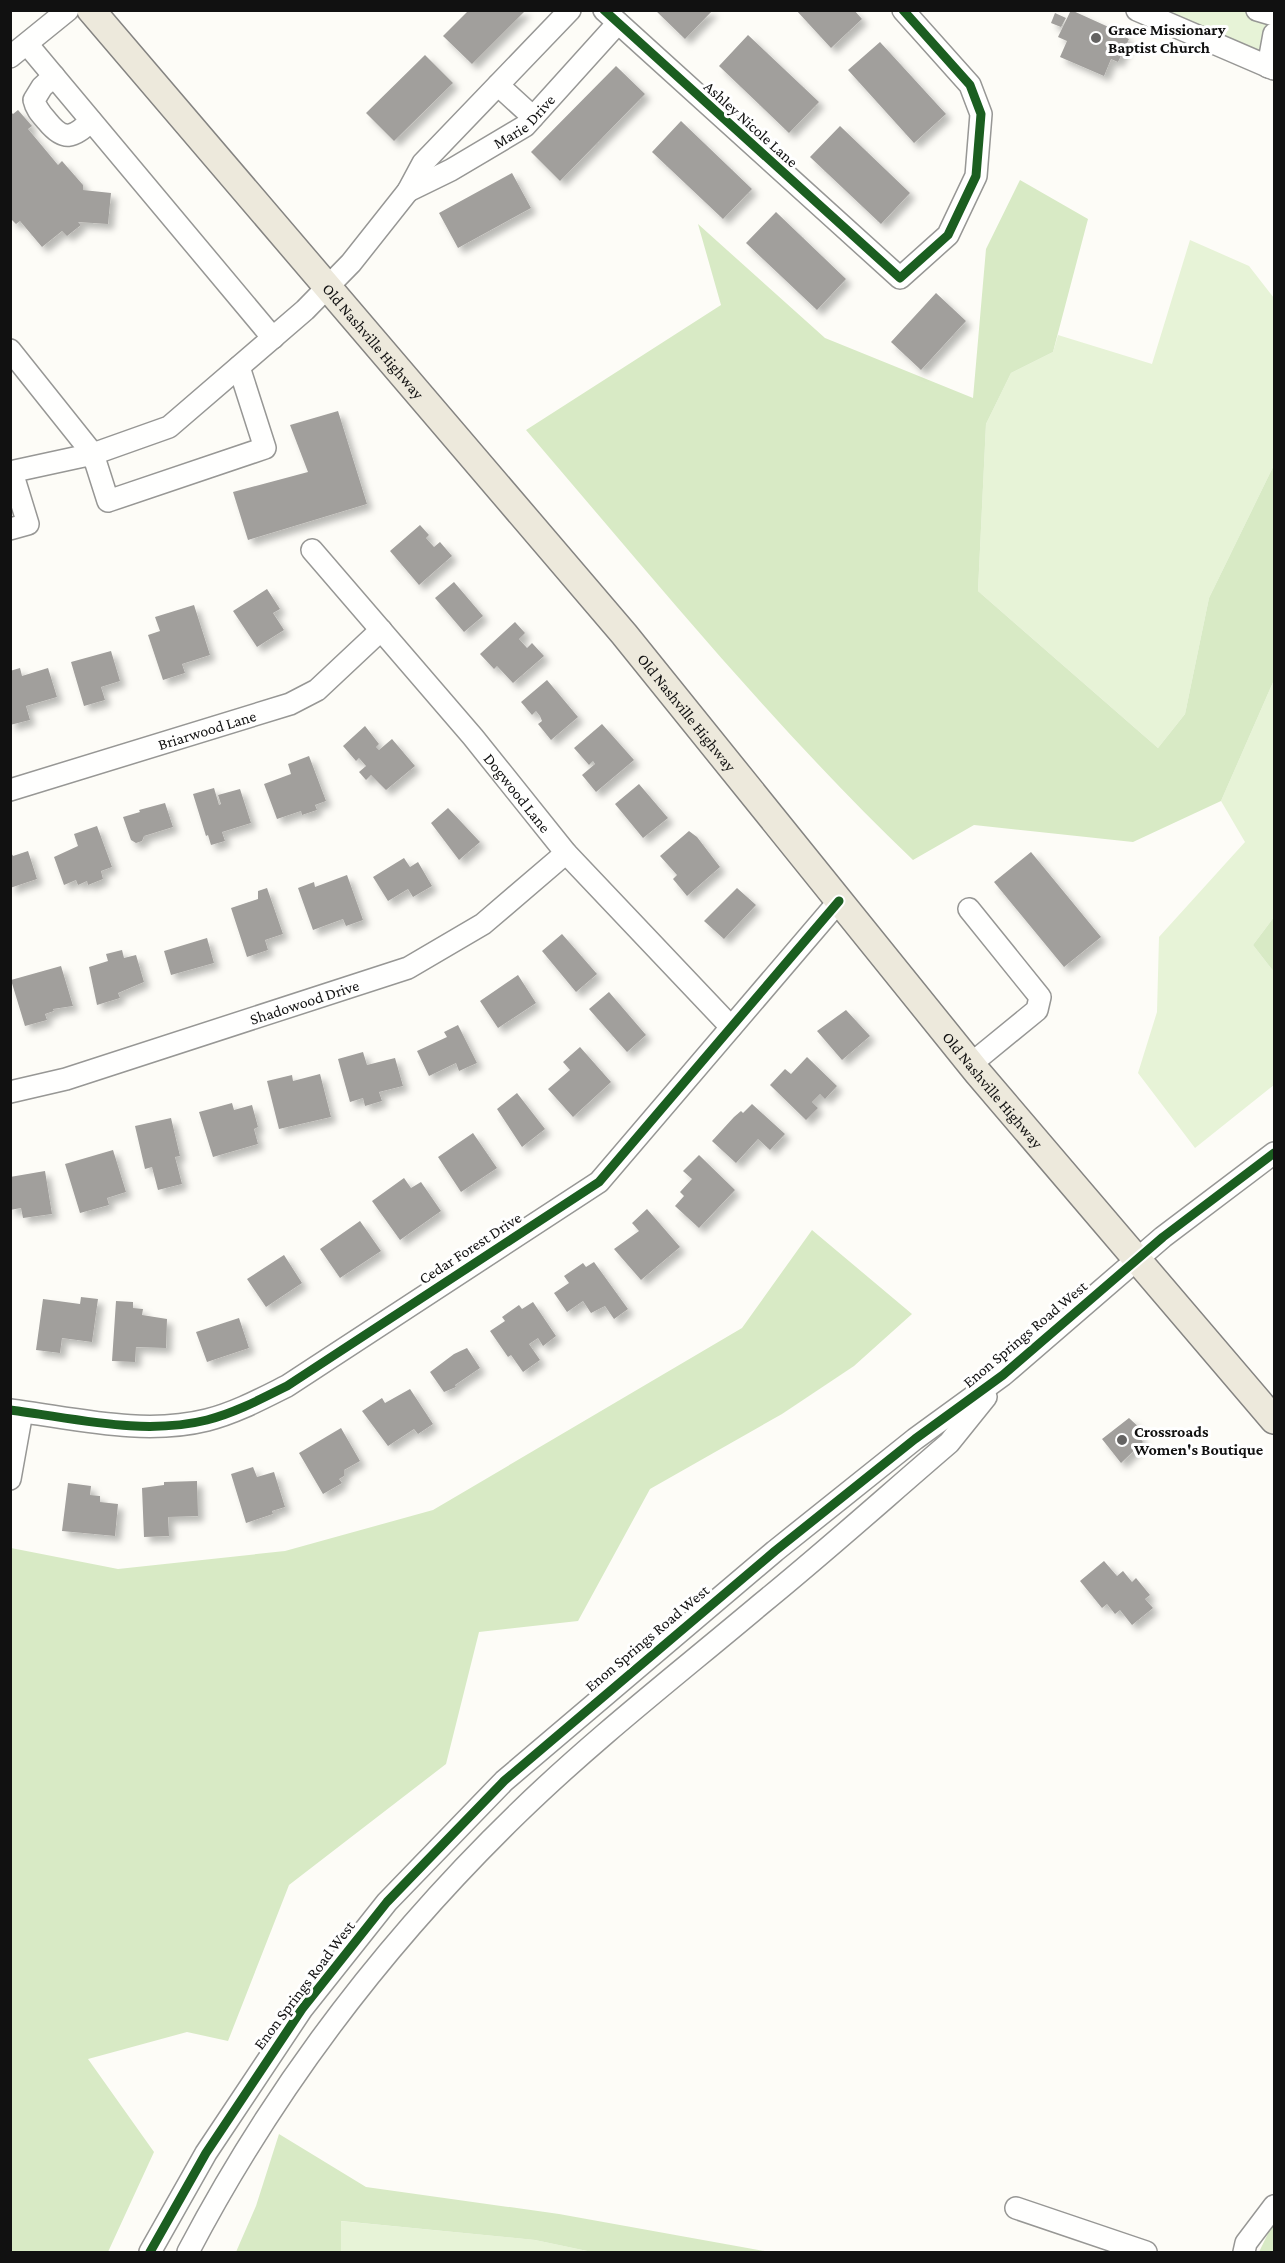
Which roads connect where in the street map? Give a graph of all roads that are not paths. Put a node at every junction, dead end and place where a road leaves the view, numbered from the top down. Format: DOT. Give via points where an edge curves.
graph roads {
  1 [pos="68,10"];
  2 [pos="91,10"];
  3 [pos="570,10"];
  4 [pos="903,10"];
  5 [pos="1137,10"];
  6 [pos="1257,10"];
  7 [pos="1275,15"];
  8 [pos="611,17"];
  9 [pos="1275,34"];
  10 [pos="19,51"];
  11 [pos="1271,68"];
  12 [pos="54,76"];
  13 [pos="498,85"];
  14 [pos="533,117"];
  15 [pos="91,121"];
  16 [pos="408,190"];
  17 [pos="328,289"];
  18 [pos="273,338"];
  19 [pos="10,350"];
  20 [pos="239,367"];
  21 [pos="93,454"];
  22 [pos="11,472"];
  23 [pos="10,529"];
  24 [pos="312,550"];
  25 [pos="381,630"];
  26 [pos="10,790"];
  27 [pos="566,853"];
  28 [pos="839,902"];
  29 [pos="969,909"];
  30 [pos="731,1027"];
  31 [pos="971,1064"];
  32 [pos="10,1092"];
  33 [pos="1275,1153"];
  34 [pos="1136,1259"];
  35 [pos="1003,1376"];
  36 [pos="16,1411"];
  37 [pos="1275,1420"];
  38 [pos="10,1479"];
  39 [pos="352,1945"];
  40 [pos="377,1967"];
  41 [pos="1275,2206"];
  42 [pos="1016,2208"];
  43 [pos="150,2253"];
  44 [pos="188,2253"];
  45 [pos="1146,2253"];
  46 [pos="1244,2253"];
  1 -- 10 [label="street"];
  2 -- 17 [label="main road, Old Nashville Highway"];
  3 -- 13 [label="street, Marie Drive"];
  4 -- 8 [label="street, Ashley Nicole Lane" via="970,85 981,114 976,176 948,235 900,278"];
  5 -- 11 [label="street"];
  6 -- 7 [label="street"];
  8 -- 14 [label="street, Marie Drive"];
  9 -- 11 [label="street"];
  10 -- 12 [label="street"];
  12 -- 15 [label="street"];
  12 -- 15 [label="street" via="34,100 35,107 60,135 77,133"];
  13 -- 14 [label="street"];
  13 -- 16 [label="street, Marie Drive" via="423,163"];
  14 -- 16 [label="street, Marie Drive" via="525,126 460,165"];
  15 -- 18 [label="street"];
  16 -- 17 [label="street, Marie Drive"];
  17 -- 18 [label="street, Marie Drive"];
  17 -- 28 [label="main road, Old Nashville Highway" via="624,634"];
  18 -- 20 [label="street, Marie Drive"];
  19 -- 21 [label="street"];
  20 -- 21 [label="street, Marie Drive" via="168,427"];
  20 -- 21 [label="street" via="265,448 108,501"];
  21 -- 22 [label="street, Marie Drive"];
  22 -- 23 [label="street" via="28,524"];
  24 -- 25 [label="street, Dogwood Lane"];
  25 -- 26 [label="street, Briarwood Lane" via="317,690 290,704"];
  25 -- 27 [label="street, Dogwood Lane"];
  27 -- 30 [label="street, Dogwood Lane"];
  27 -- 32 [label="street, Shadowood Drive" via="483,924 408,968 66,1079"];
  28 -- 30 [label="street, Cedar Forest Drive"];
  28 -- 31 [label="main road, Old Nashville Highway"];
  29 -- 31 [label="street" via="1040,996 1037,1010"];
  30 -- 36 [label="street, Cedar Forest Drive" via="599,1182 287,1386 243,1408 169,1426"];
  31 -- 34 [label="main road, Old Nashville Highway"];
  33 -- 34 [label="street, Enon Springs Road West"];
  34 -- 35 [label="street, Enon Springs Road West"];
  34 -- 37 [label="main road, Old Nashville Highway"];
  35 -- 39 [label="street, Enon Springs Road West" via="915,1438 560,1731 472,1812"];
  35 -- 40 [label="street, Enon Springs Road West" via="949,1443 566,1768 472,1860"];
  36 -- 38 [label="street"];
  39 -- 40 [label="street"];
  39 -- 43 [label="street, Enon Springs Road West" via="246,2089"];
  40 -- 44 [label="street, Enon Springs Road West" via="262,2123"];
  41 -- 46 [label="street" via="1246,2243"];
  42 -- 45 [label="street"];
}
